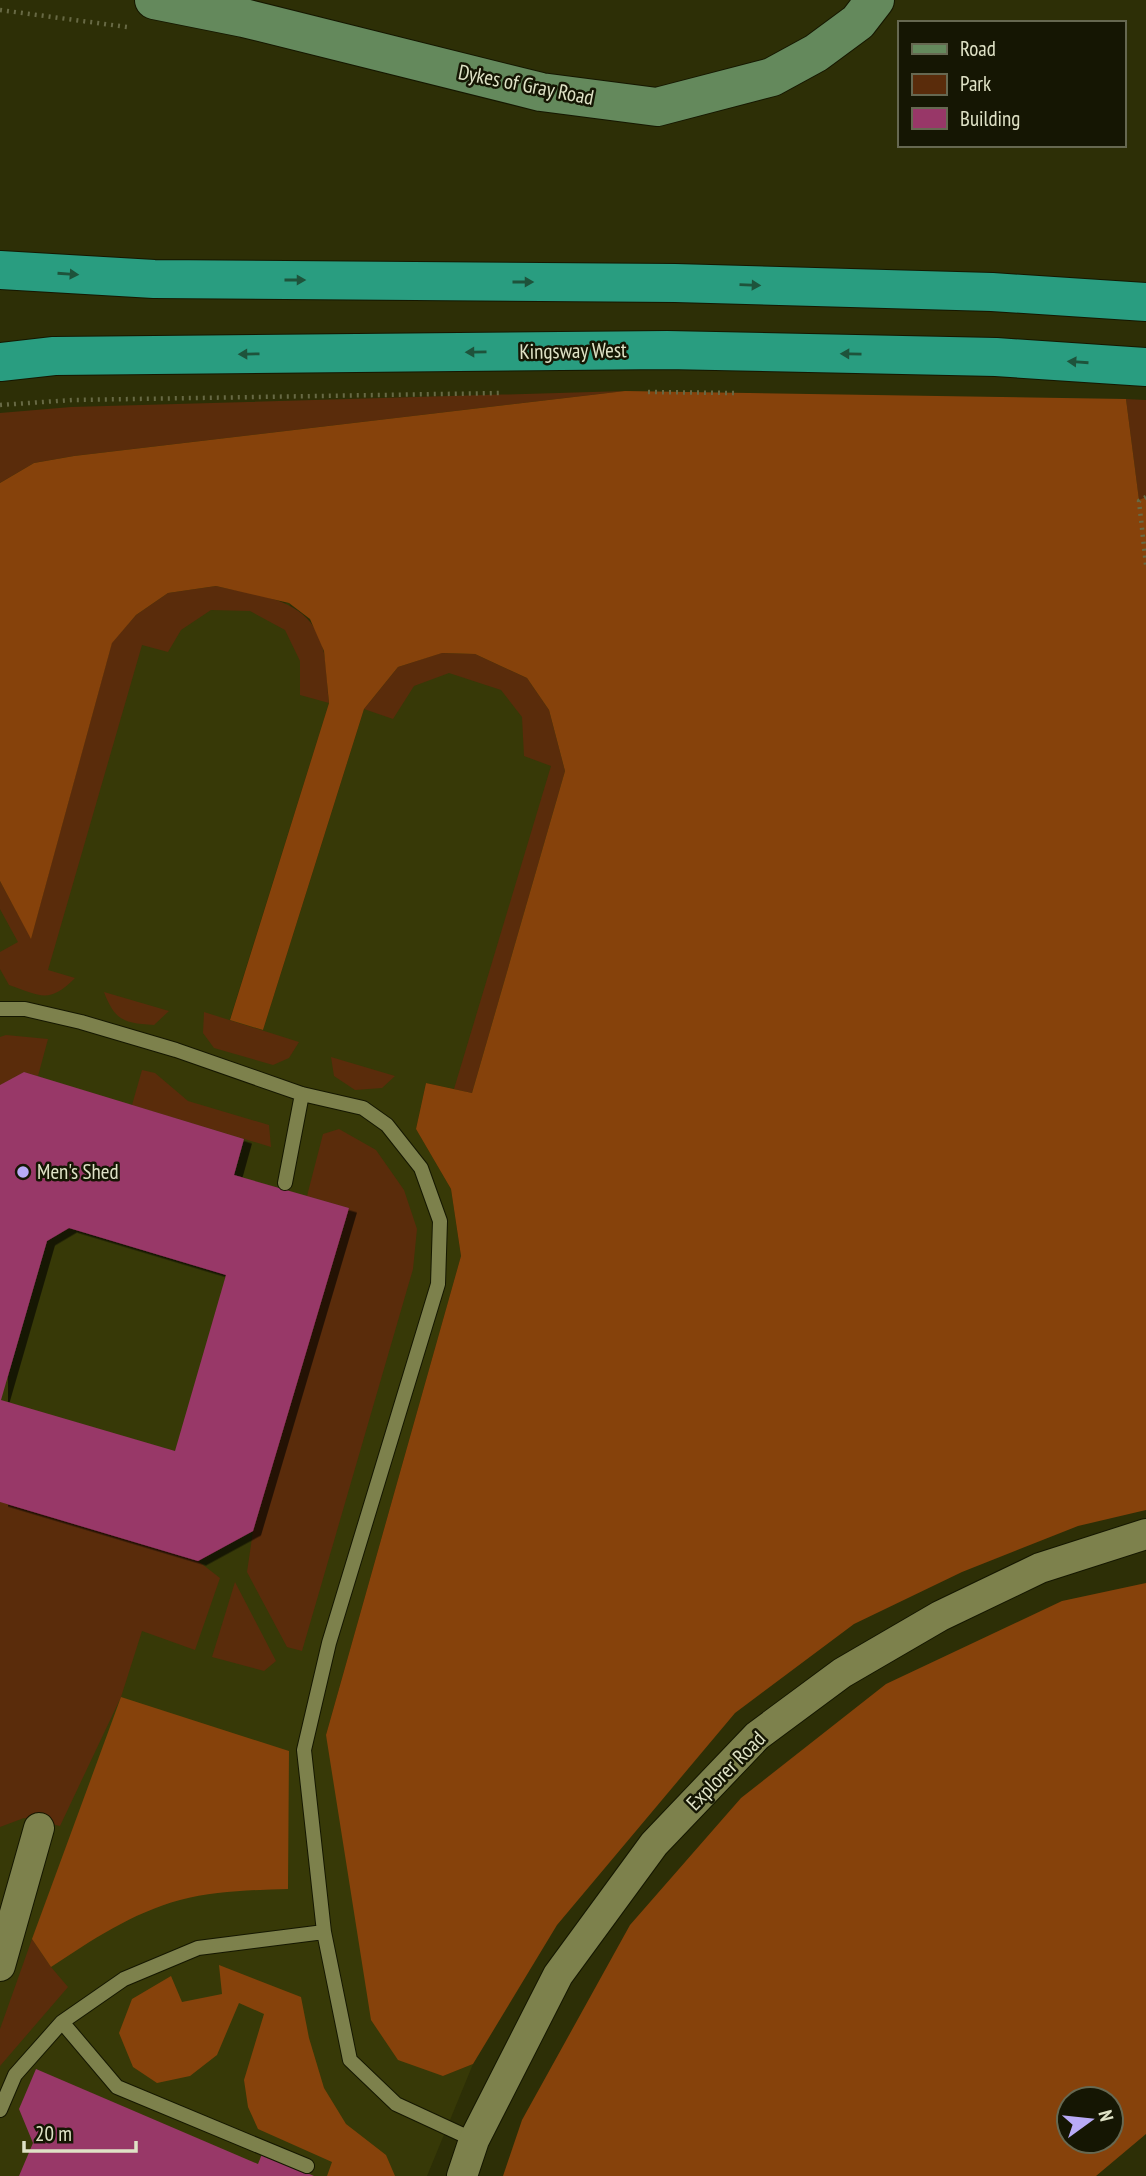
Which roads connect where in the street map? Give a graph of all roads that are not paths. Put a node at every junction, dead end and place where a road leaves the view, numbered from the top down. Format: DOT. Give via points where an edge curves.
graph roads {
  1 [pos="154,0"];
  2 [pos="874,0"];
  3 [pos="0,270"];
  4 [pos="1146,302"];
  5 [pos="0,362"];
  6 [pos="1146,367"];
  7 [pos="0,1009"];
  8 [pos="302,1094"];
  9 [pos="285,1183"];
  10 [pos="1146,1534"];
  11 [pos="39,1828"];
  12 [pos="324,1932"];
  13 [pos="0,1966"];
  14 [pos="62,2022"];
  15 [pos="0,2110"];
  16 [pos="474,2140"];
  17 [pos="307,2166"];
  18 [pos="462,2176"];
  1 -- 2 [label="street, Dykes of Gray Road" via="541,92 657,107 772,77 858,22"];
  3 -- 4 [label="highway, one-way" via="154,279 689,283 992,292"];
  6 -- 5 [label="highway, Kingsway West, one-way" via="996,357 667,350 54,356"];
  7 -- 8 [label="lane" via="25,1009 81,1022"];
  8 -- 9 [label="lane"];
  8 -- 12 [label="lane" via="363,1108 387,1125 421,1168 440,1221 438,1284 329,1643 304,1750"];
  10 -- 16 [label="street, Explorer Road" via="1040,1569 940,1616 842,1673 757,1736 653,1844 558,1975"];
  11 -- 13 [label="street"];
  12 -- 14 [label="lane" via="198,1948 124,1979"];
  12 -- 16 [label="lane" via="350,2060 396,2104"];
  14 -- 15 [label="lane" via="15,2075"];
  14 -- 17 [label="lane" via="117,2087"];
  16 -- 18 [label="street, Explorer Road"];
}
